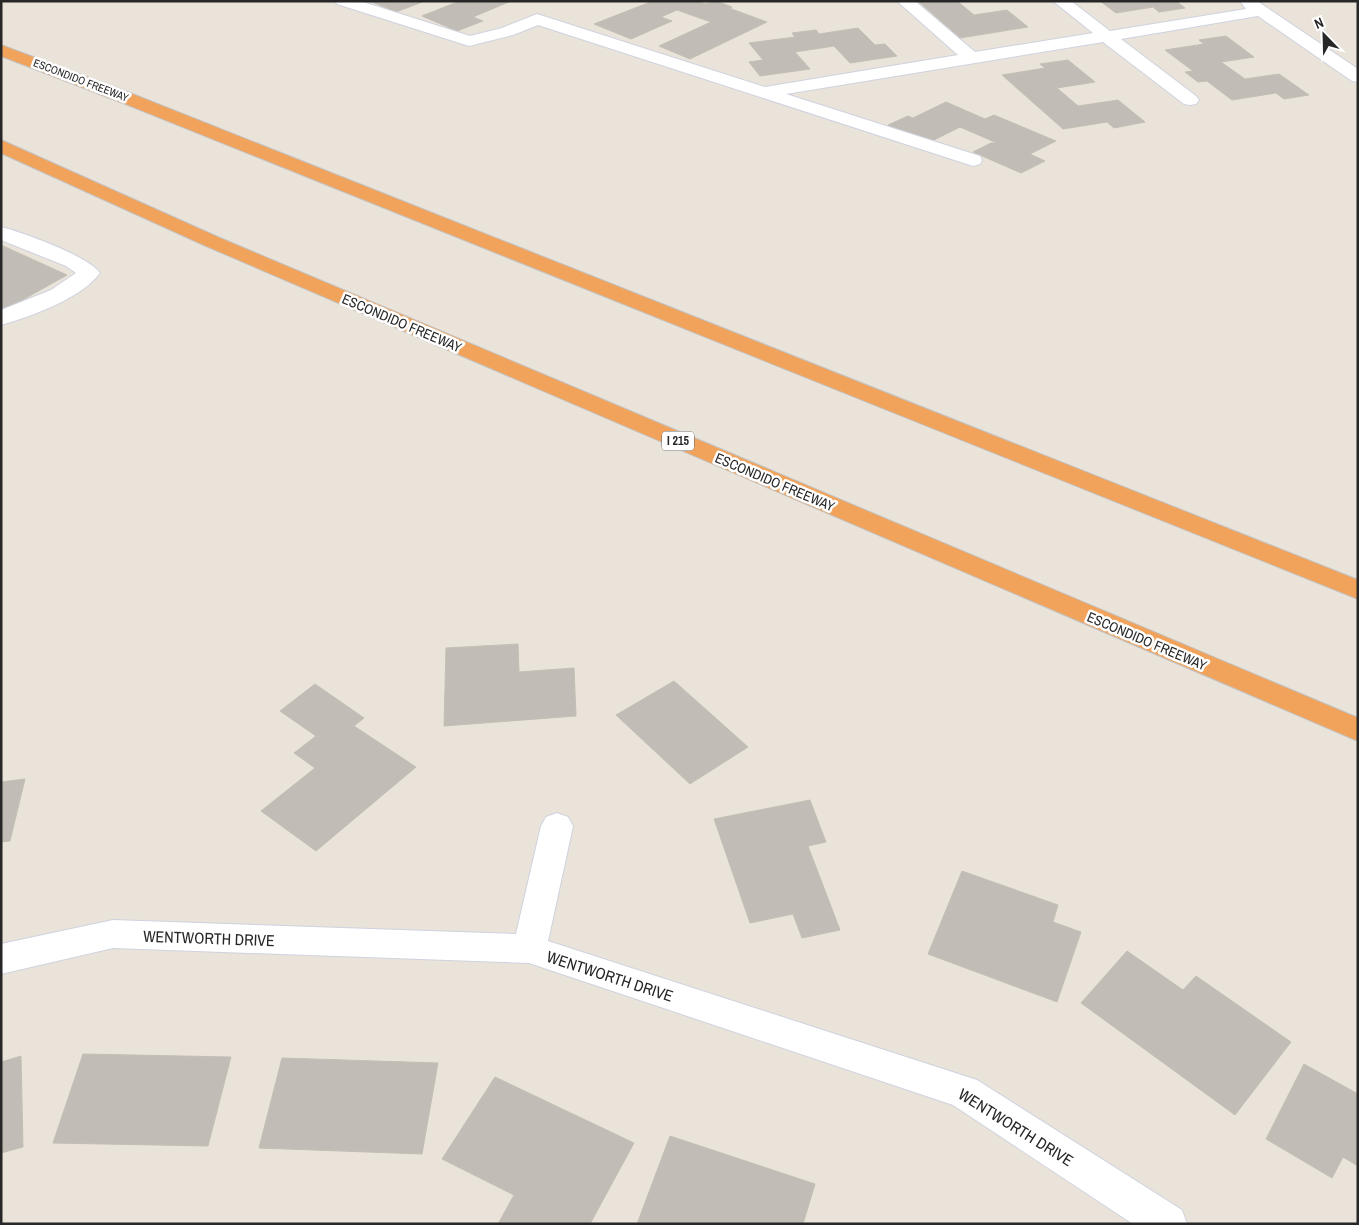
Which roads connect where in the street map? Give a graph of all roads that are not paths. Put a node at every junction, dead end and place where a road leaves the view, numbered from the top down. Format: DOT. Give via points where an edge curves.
graph roads {
  1 [pos="343,1"];
  2 [pos="905,1"];
  3 [pos="1060,1"];
  4 [pos="1245,1"];
  5 [pos="1261,12"];
  6 [pos="1108,36"];
  7 [pos="1,50"];
  8 [pos="973,59"];
  9 [pos="1358,77"];
  10 [pos="763,92"];
  11 [pos="1190,100"];
  12 [pos="1,146"];
  13 [pos="973,160"];
  14 [pos="1,233"];
  15 [pos="1,318"];
  16 [pos="1358,590"];
  17 [pos="1358,730"];
  18 [pos="557,826"];
  19 [pos="529,949"];
  20 [pos="1,959"];
  21 [pos="1168,1224"];
  1 -- 10 [label="street" via="469,41 507,32 537,19"];
  2 -- 8 [label="street"];
  3 -- 6 [label="street"];
  4 -- 5 [label="street"];
  5 -- 6 [label="street"];
  5 -- 9 [label="street"];
  6 -- 8 [label="street"];
  6 -- 11 [label="street"];
  7 -- 16 [label="highway, ESCONDIDO FREEWAY" via="139,102"];
  8 -- 10 [label="street"];
  10 -- 13 [label="street"];
  12 -- 17 [label="highway, ESCONDIDO FREEWAY / I 215" via="222,246"];
  14 -- 15 [label="street" via="73,262 89,273 76,285"];
  18 -- 19 [label="street"];
  19 -- 20 [label="street, WENTWORTH DRIVE" via="113,934"];
  19 -- 21 [label="street, WENTWORTH DRIVE" via="964,1092"];
}
